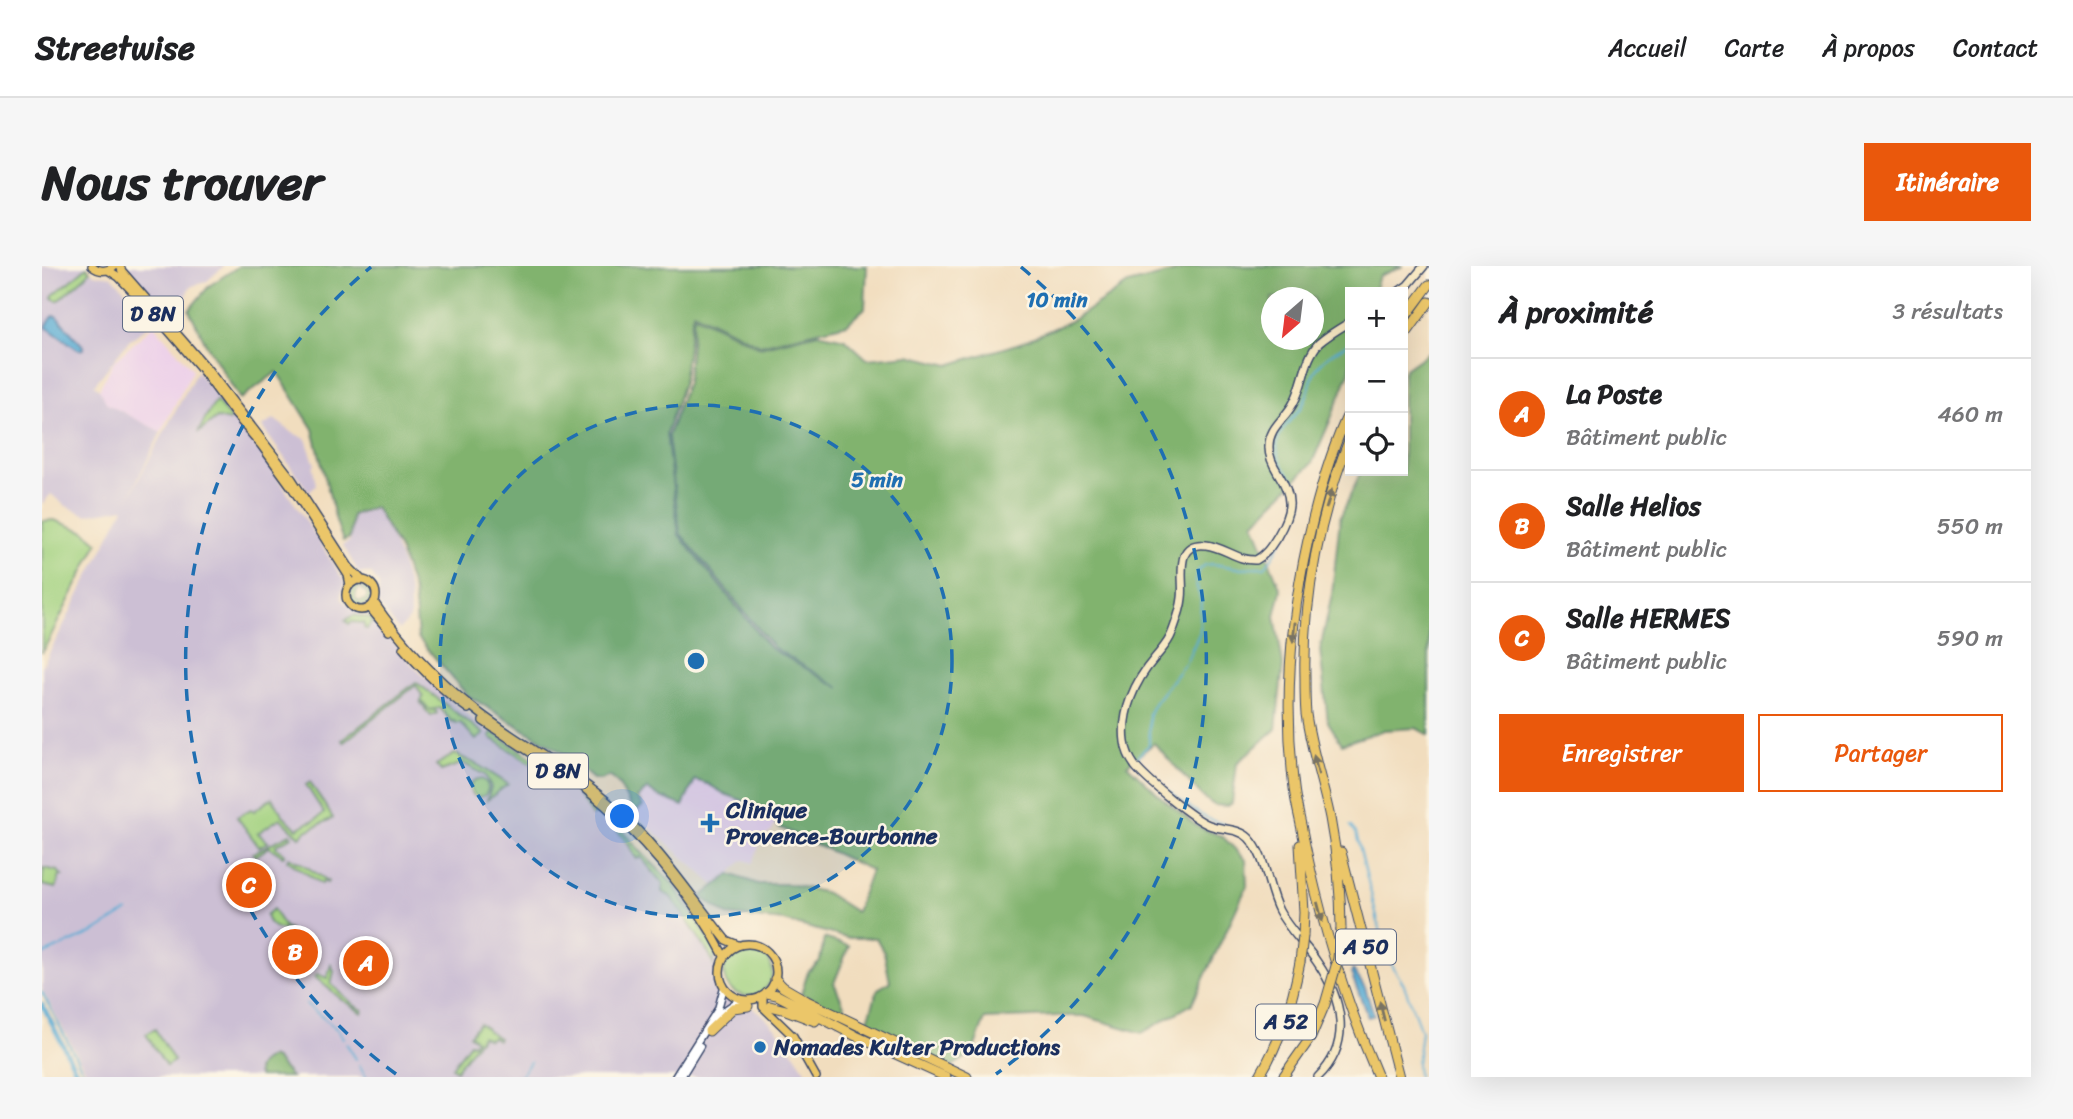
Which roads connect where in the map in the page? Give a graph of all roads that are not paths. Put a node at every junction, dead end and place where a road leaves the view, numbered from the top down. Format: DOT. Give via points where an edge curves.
graph roads {
  1 [pos="92,266"];
  2 [pos="120,266"];
  3 [pos="1424,266"];
  4 [pos="111,268"];
  5 [pos="1429,285"];
  6 [pos="1405,287"];
  7 [pos="1429,302"];
  8 [pos="1408,313"];
  9 [pos="1345,326"];
  10 [pos="1408,331"];
  11 [pos="1349,413"];
  12 [pos="1345,453"];
  13 [pos="362,580"];
  14 [pos="349,585"];
  15 [pos="372,605"];
  16 [pos="1330,818"];
  17 [pos="1300,822"];
  18 [pos="738,945"];
  19 [pos="724,956"];
  20 [pos="775,979"];
  21 [pos="724,987"];
  22 [pos="765,994"];
  23 [pos="746,1002"];
  24 [pos="770,1006"];
  25 [pos="787,1029"];
  26 [pos="709,1031"];
  27 [pos="856,1036"];
  28 [pos="675,1077"];
  29 [pos="681,1077"];
  30 [pos="816,1077"];
  31 [pos="946,1077"];
  32 [pos="967,1077"];
  33 [pos="1259,1077"];
  34 [pos="1283,1077"];
  35 [pos="1318,1077"];
  36 [pos="1378,1077"];
  37 [pos="1399,1077"];
  1 -- 4 [label="main road" via="100,271"];
  2 -- 13 [label="main road, D 8N" via="292,479"];
  3 -- 6 [label="main road"];
  4 -- 14 [label="main road, D 8N" via="194,361 293,489 348,575"];
  5 -- 8 [label="highway"];
  7 -- 10 [label="highway"];
  9 -- 35 [label="main road" via="1315,349 1296,400 1269,438 1271,459 1290,495 1283,526 1256,560 1208,545 1188,550 1181,564 1183,591 1175,624 1165,647 1143,672 1129,702 1124,733 1129,755 1140,771 1195,818 1245,835 1259,854 1279,910 1317,962 1337,1005 1339,1045"];
  11 -- 17 [label="highway, A 50, one-way" via="1315,508 1297,600 1289,700"];
  16 -- 12 [label="highway, A 50, one-way" via="1306,712 1307,608 1326,511"];
  13 -- 14 [label="main road"];
  13 -- 15 [label="main road" via="375,589"];
  14 -- 15 [label="main road" via="349,603 359,609"];
  15 -- 18 [label="main road, D 8N" via="463,699 616,808 659,852 726,940"];
  15 -- 19 [label="main road, D 8N" via="418,665 453,698 588,792 629,828 679,885"];
  16 -- 34 [label="highway, A 52, bridge" via="1339,869 1342,929 1338,959 1311,1037"];
  37 -- 16 [label="highway, A 50, one-way"];
  17 -- 33 [label="highway, A 52, bridge" via="1304,912 1300,962 1288,1016"];
  17 -- 36 [label="highway, A 50, one-way" via="1341,984"];
  18 -- 19 [label="main road"];
  18 -- 20 [label="main road" via="751,944 767,951 775,964"];
  19 -- 21 [label="main road" via="720,969"];
  20 -- 22 [label="main road"];
  20 -- 32 [label="highway" via="807,1001"];
  21 -- 23 [label="main road"];
  21 -- 28 [label="street" via="718,1009"];
  22 -- 23 [label="main road"];
  22 -- 25 [label="main road" via="763,1007"];
  22 -- 27 [label="highway" via="778,995"];
  23 -- 25 [label="main road"];
  23 -- 26 [label="highway"];
  24 -- 27 [label="highway"];
  25 -- 30 [label="main road"];
  26 -- 29 [label="street"];
  27 -- 31 [label="highway"];
}
